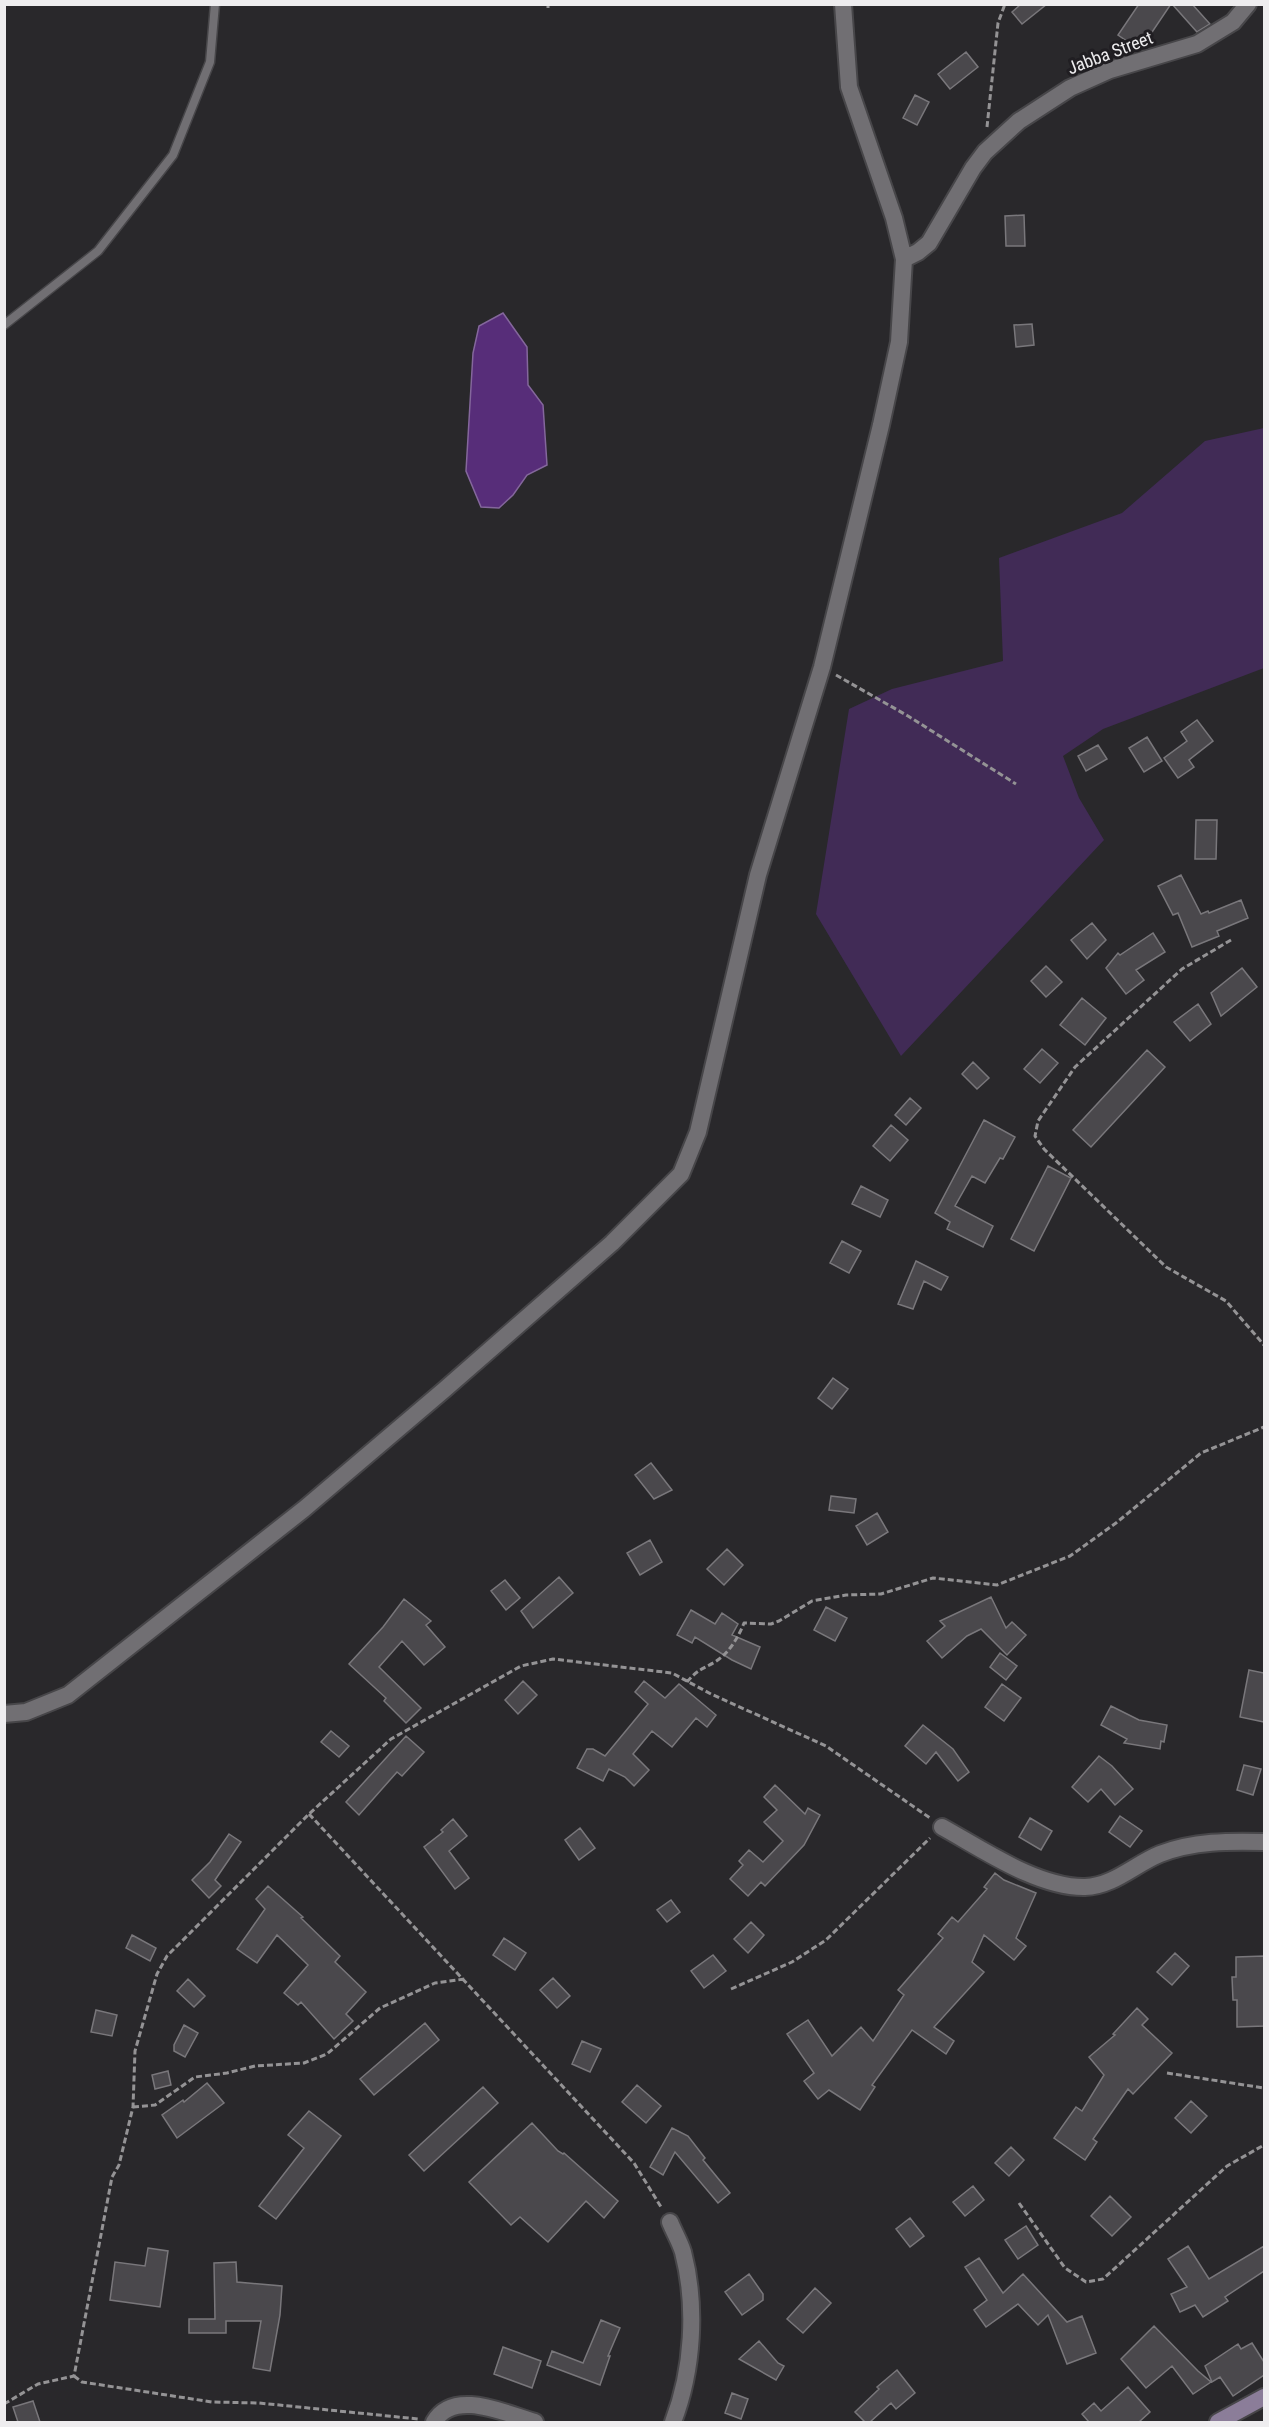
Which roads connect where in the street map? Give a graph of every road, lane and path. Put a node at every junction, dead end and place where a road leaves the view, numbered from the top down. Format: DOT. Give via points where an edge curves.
graph roads {
  1 [pos="215,4"];
  2 [pos="843,4"];
  3 [pos="1005,4"];
  4 [pos="1248,4"];
  5 [pos="985,152"];
  6 [pos="904,259"];
  7 [pos="4,325"];
  8 [pos="822,667"];
  9 [pos="1016,784"];
  10 [pos="1231,940"];
  11 [pos="1264,1345"];
  12 [pos="1264,1427"];
  13 [pos="687,1682"];
  14 [pos="4,1714"];
  15 [pos="309,1814"];
  16 [pos="942,1827"];
  17 [pos="1264,1842"];
  18 [pos="465,1979"];
  19 [pos="731,1989"];
  20 [pos="1167,2073"];
  21 [pos="1264,2088"];
  22 [pos="133,2107"];
  23 [pos="1264,2145"];
  24 [pos="1019,2203"];
  25 [pos="670,2222"];
  26 [pos="74,2376"];
  27 [pos="1264,2397"];
  28 [pos="4,2404"];
  29 [pos="436,2420"];
  30 [pos="535,2422"];
  31 [pos="673,2422"];
  32 [pos="1218,2422"];
  1 -- 7 [label="lane" via="210,62 173,154 98,251"];
  2 -- 6 [label="street" via="849,87"];
  3 -- 5 [label="path" via="998,23"];
  4 -- 5 [label="street, Jabba Street" via="1233,21 1197,44 1110,70 1070,88 1019,121"];
  5 -- 6 [label="street, Jabba Street" via="928,243"];
  6 -- 8 [label="street" via="899,342"];
  8 -- 9 [label="path"];
  8 -- 14 [label="street" via="758,875 698,1132 681,1174 612,1243 304,1509 68,1695 26,1712"];
  10 -- 11 [label="path" via="1182,969 1075,1067 1038,1121 1035,1136 1166,1267 1226,1301"];
  12 -- 13 [label="path" via="1201,1453 1070,1556 997,1585 933,1578 881,1594 812,1600 779,1622 744,1623 729,1651 698,1669"];
  13 -- 15 [label="path" via="672,1673 552,1659 520,1666 391,1739"];
  13 -- 16 [label="path" via="826,1746"];
  15 -- 18 [label="path"];
  15 -- 22 [label="path" via="167,1956 157,1974 135,2051"];
  16 -- 17 [label="street" via="1053,1884 1086,1887 1122,1877 1159,1854 1194,1845"];
  16 -- 19 [label="path" via="826,1940 792,1962"];
  18 -- 22 [label="path" via="435,1983 380,2008 327,2054 304,2063 255,2066 195,2077 155,2105"];
  18 -- 25 [label="path" via="634,2163"];
  20 -- 21 [label="path"];
  22 -- 26 [label="path" via="112,2177"];
  23 -- 24 [label="path" via="1227,2166 1103,2279 1086,2282 1065,2268"];
  25 -- 31 [label="street" via="682,2250 691,2294 692,2330"];
  26 -- 28 [label="path" via="38,2385"];
  26 -- 29 [label="path" via="82,2382 212,2402"];
  27 -- 32 [label="main road"];
  29 -- 30 [label="street" via="448,2408 459,2405 480,2406"];
}
